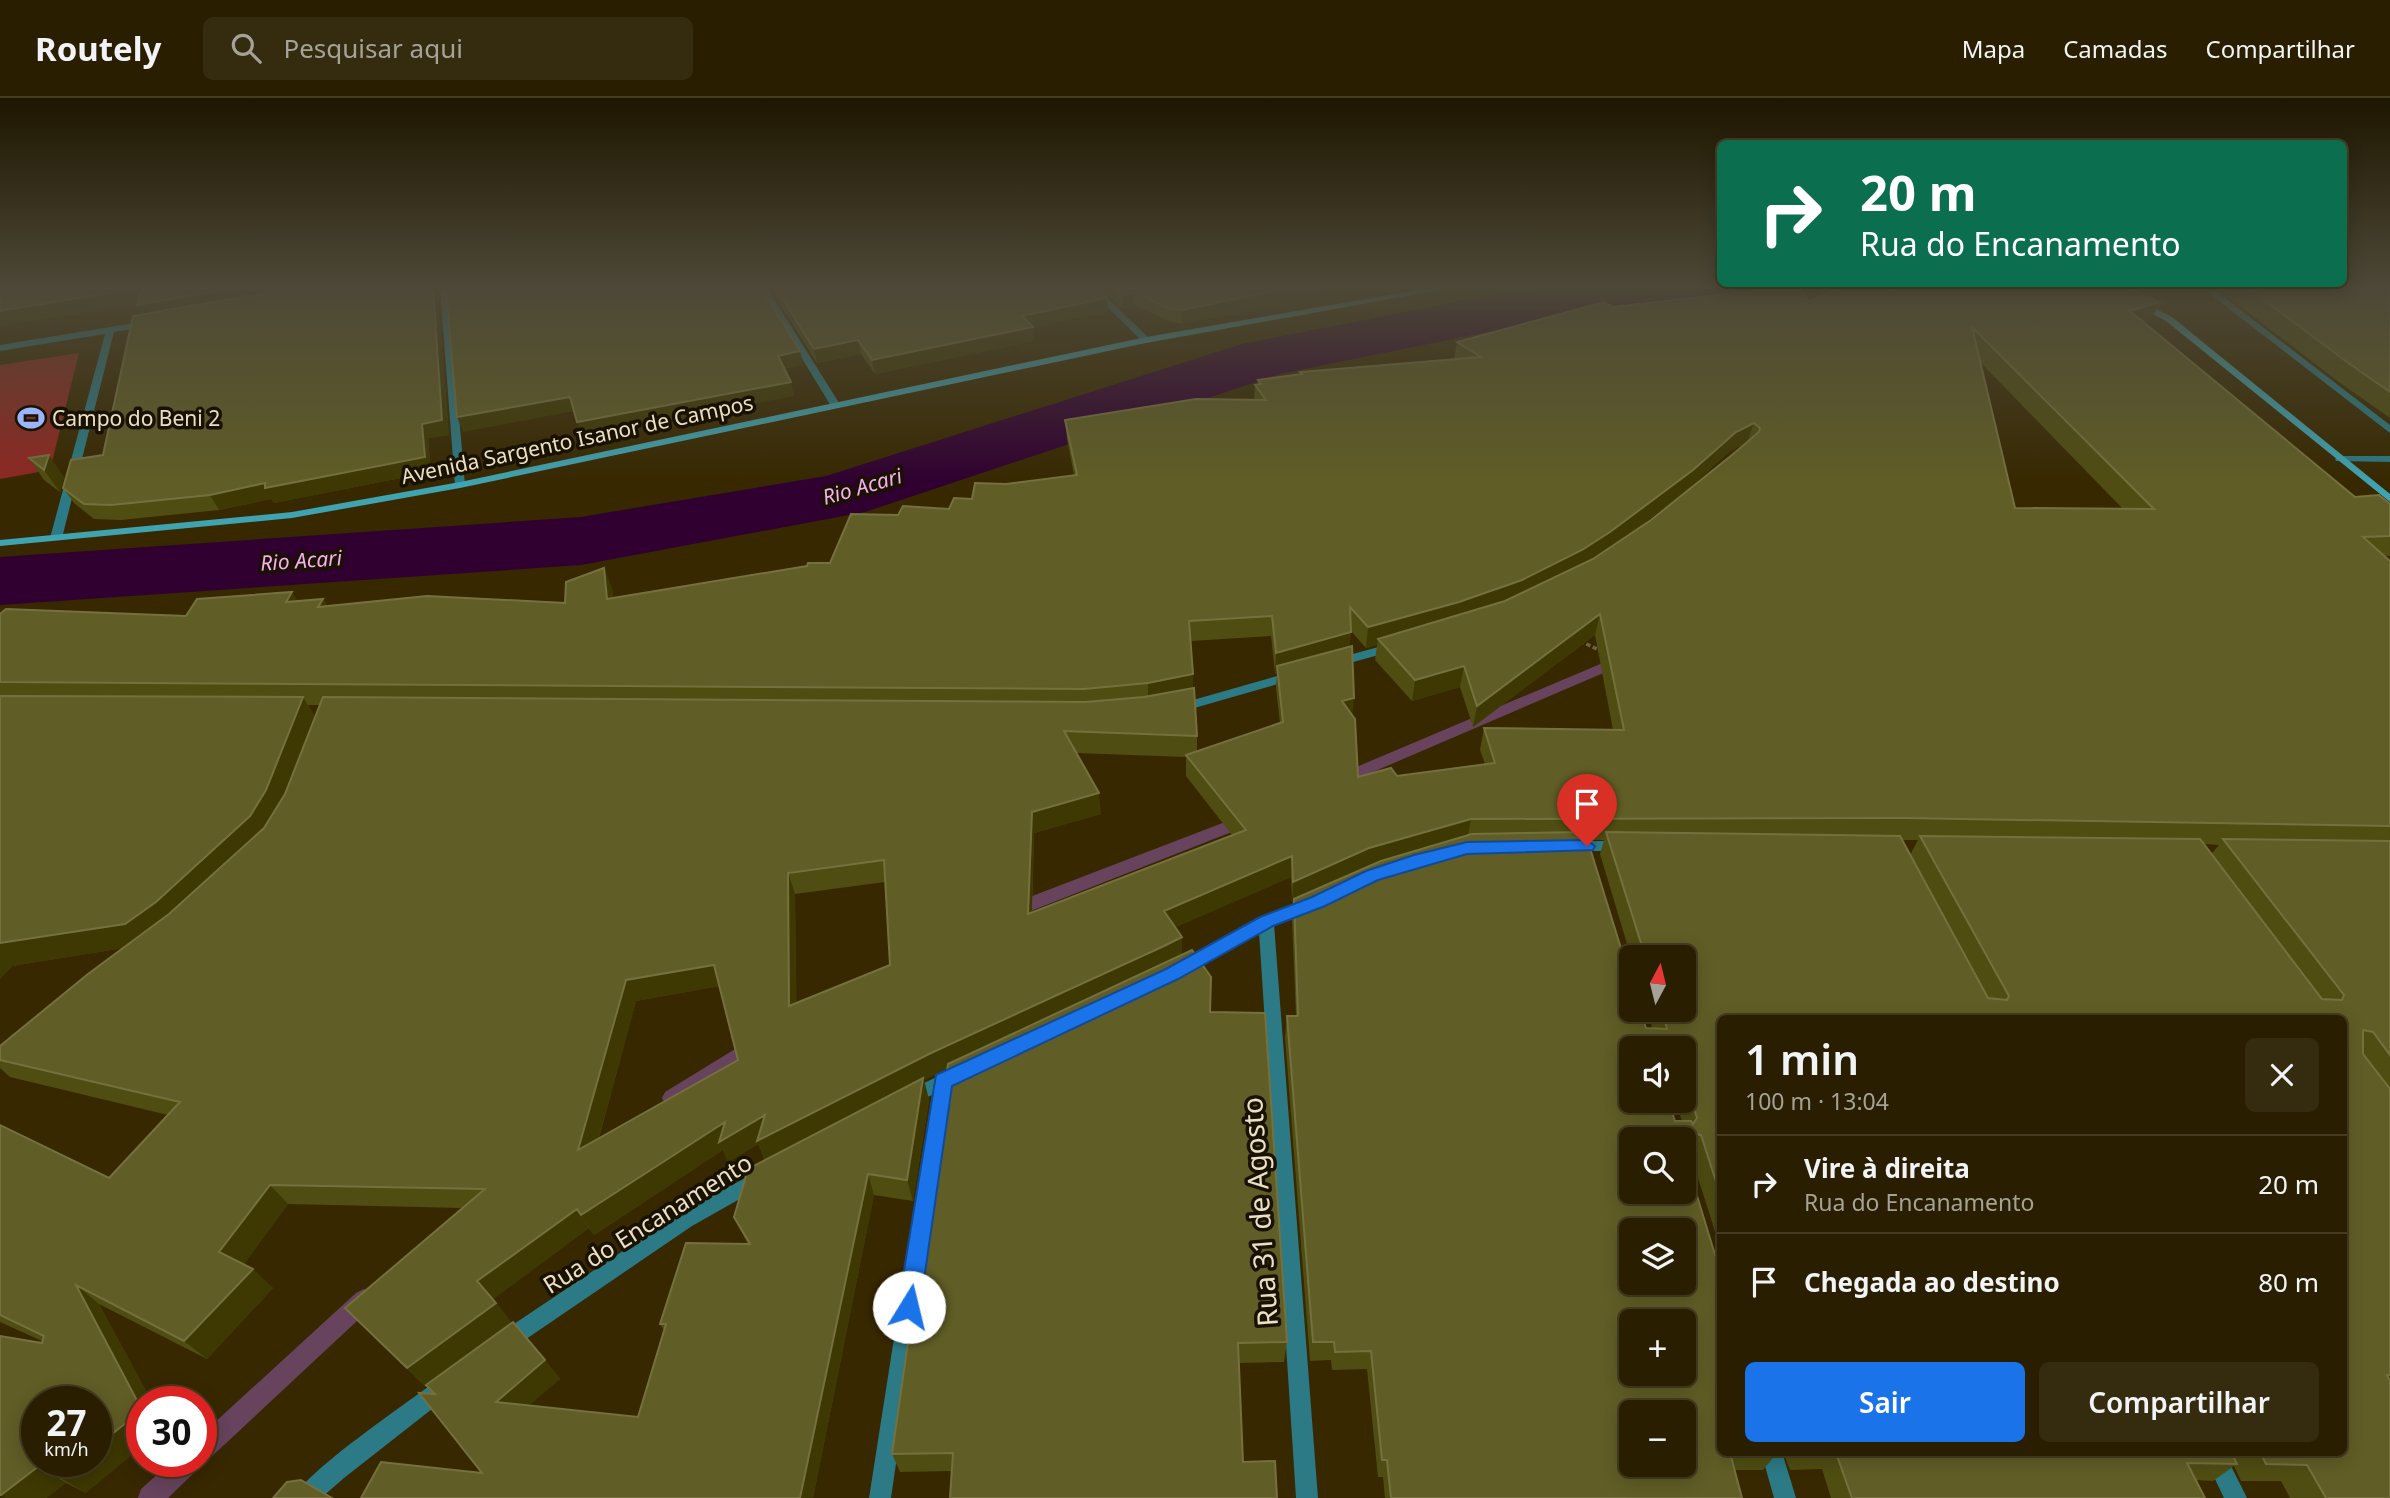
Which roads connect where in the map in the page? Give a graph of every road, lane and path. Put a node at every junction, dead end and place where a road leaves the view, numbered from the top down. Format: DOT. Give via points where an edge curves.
graph roads {
  1 [pos="104,353"];
  2 [pos="449,353"];
  3 [pos="803,353"];
  4 [pos="1082,353"];
  5 [pos="2211,353"];
  6 [pos="2291,353"];
  7 [pos="835,405"];
  8 [pos="2390,430"];
  9 [pos="2340,459"];
  10 [pos="2390,459"];
  11 [pos="460,485"];
  12 [pos="2390,499"];
  13 [pos="56,537"];
  14 [pos="0,543"];
  15 [pos="1570,636"];
  16 [pos="1406,644"];
  17 [pos="1607,654"];
  18 [pos="1167,711"];
  19 [pos="1560,846"];
  20 [pos="1643,846"];
  21 [pos="1330,895"];
  22 [pos="1266,921"];
  23 [pos="1172,974"];
  24 [pos="981,1063"];
  25 [pos="943,1081"];
  26 [pos="890,1108"];
  27 [pos="777,1168"];
  28 [pos="497,1347"];
  29 [pos="458,1377"];
  30 [pos="1772,1456"];
  31 [pos="2214,1456"];
  32 [pos="305,1498"];
  33 [pos="880,1498"];
  34 [pos="1307,1498"];
  35 [pos="1785,1498"];
  36 [pos="2236,1498"];
  1 -- 13 [label="street"];
  2 -- 11 [label="street"];
  3 -- 7 [label="street"];
  4 -- 7 [label="street, Avenida Sargento Isanor de Campos"];
  5 -- 9 [label="street"];
  6 -- 8 [label="street"];
  7 -- 11 [label="street, Avenida Sargento Isanor de Campos"];
  9 -- 10 [label="street"];
  9 -- 12 [label="street"];
  11 -- 13 [label="street, Avenida Sargento Isanor de Campos" via="292,515"];
  13 -- 14 [label="street, Avenida Sargento Isanor de Campos"];
  15 -- 17 [label="path"];
  16 -- 18 [label="street"];
  19 -- 20 [label="street" via="1589,852"];
  21 -- 22 [label="street"];
  22 -- 23 [label="street"];
  22 -- 34 [label="street, Rua 31 de Agosto"];
  24 -- 25 [label="street"];
  25 -- 26 [label="street"];
  25 -- 33 [label="street"];
  27 -- 28 [label="street, Rua do Encanamento" via="685,1220"];
  29 -- 32 [label="street"];
  30 -- 35 [label="street"];
  31 -- 36 [label="street"];
}
